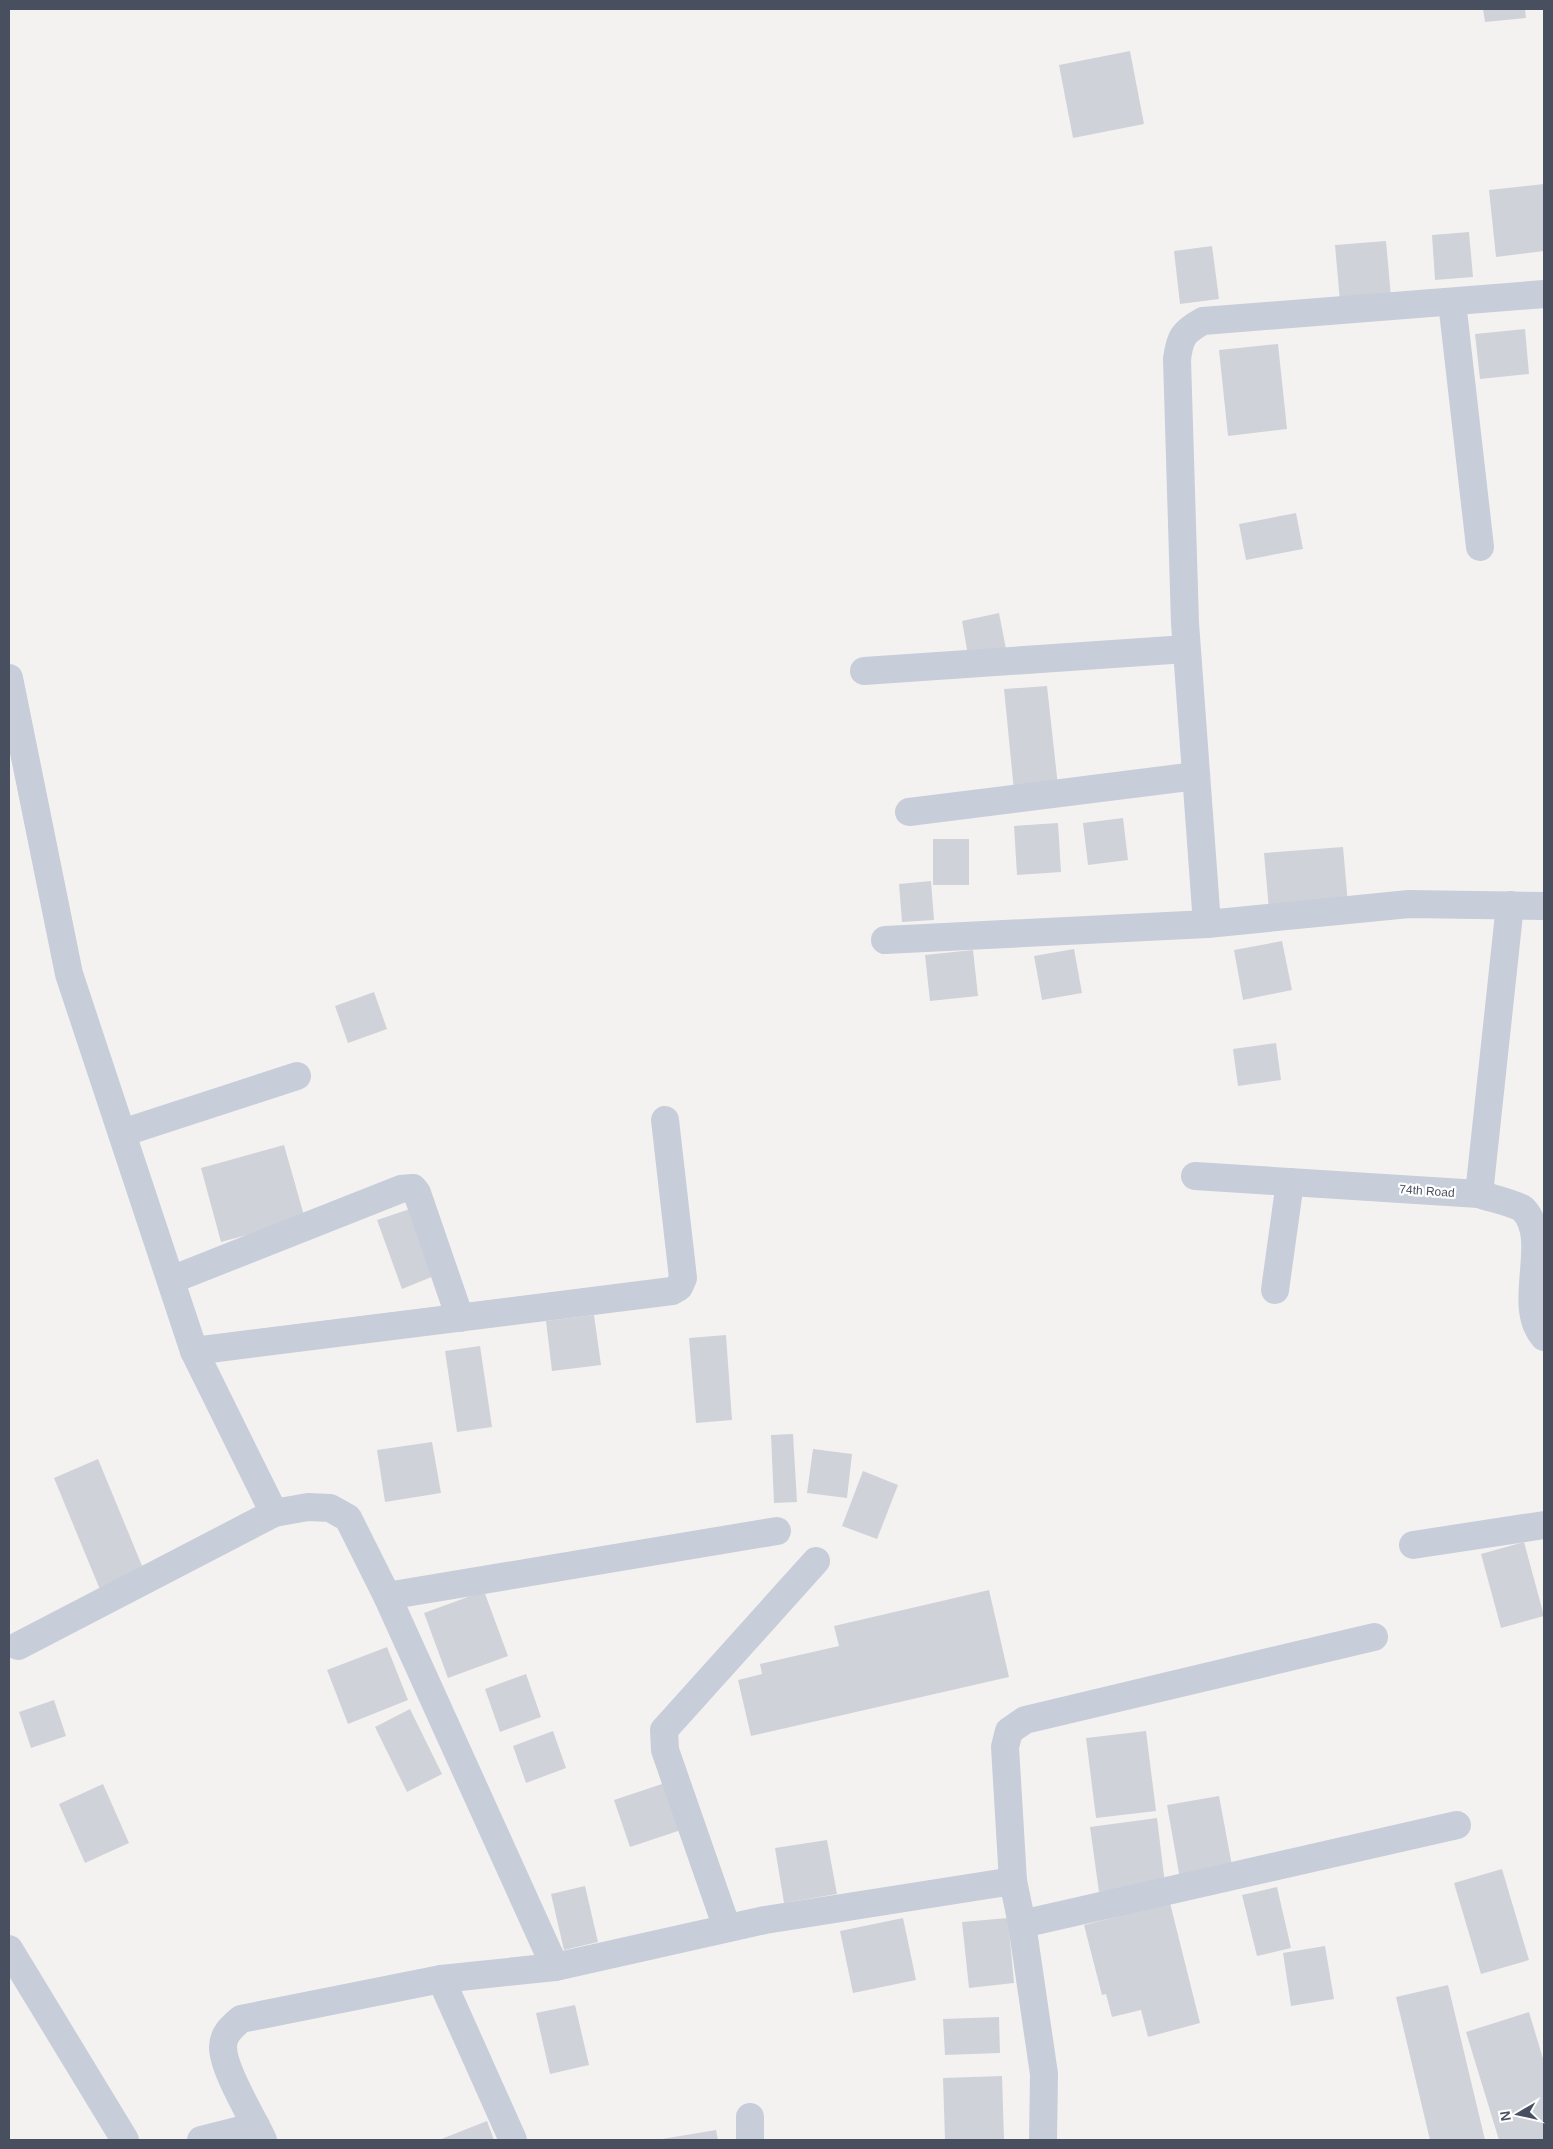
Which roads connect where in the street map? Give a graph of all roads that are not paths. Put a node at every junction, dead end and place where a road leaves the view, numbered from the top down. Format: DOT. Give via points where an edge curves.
graph roads {
  1 [pos="1544,294"];
  2 [pos="1452,302"];
  3 [pos="1480,547"];
  4 [pos="1186,636"];
  5 [pos="864,671"];
  6 [pos="9,678"];
  7 [pos="1196,776"];
  8 [pos="909,812"];
  9 [pos="1510,905"];
  10 [pos="1544,906"];
  11 [pos="1206,924"];
  12 [pos="886,940"];
  13 [pos="297,1076"];
  14 [pos="665,1120"];
  15 [pos="122,1133"];
  16 [pos="1195,1176"];
  17 [pos="1290,1182"];
  18 [pos="1479,1194"];
  19 [pos="171,1280"];
  20 [pos="1275,1290"];
  21 [pos="460,1318"];
  22 [pos="1544,1337"];
  23 [pos="194,1351"];
  24 [pos="274,1514"];
  25 [pos="1544,1525"];
  26 [pos="777,1531"];
  27 [pos="1413,1545"];
  28 [pos="816,1561"];
  29 [pos="387,1596"];
  30 [pos="1374,1637"];
  31 [pos="18,1646"];
  32 [pos="1457,1825"];
  33 [pos="1013,1881"];
  34 [pos="1022,1924"];
  35 [pos="728,1928"];
  36 [pos="9,1949"];
  37 [pos="556,1967"];
  38 [pos="441,1979"];
  39 [pos="260,2133"];
  40 [pos="125,2140"];
  41 [pos="201,2140"];
  42 [pos="513,2140"];
  43 [pos="1043,2140"];
  1 -- 2 [label="street"];
  2 -- 3 [label="street"];
  2 -- 4 [label="street" via="1203,321 1179,340"];
  4 -- 5 [label="street"];
  4 -- 7 [label="street"];
  6 -- 15 [label="street" via="69,974"];
  7 -- 8 [label="street"];
  7 -- 11 [label="street"];
  9 -- 10 [label="street"];
  9 -- 11 [label="street" via="1409,904"];
  9 -- 18 [label="street"];
  11 -- 12 [label="street"];
  13 -- 15 [label="street"];
  14 -- 21 [label="street" via="683,1278 679,1287 672,1291"];
  15 -- 19 [label="street"];
  16 -- 17 [label="street, 74th Road"];
  17 -- 18 [label="street, 74th Road"];
  17 -- 20 [label="street"];
  18 -- 22 [label="street, 74th Road" via="1522,1208 1535,1224 1538,1247 1534,1307 1538,1329"];
  19 -- 21 [label="street" via="401,1189 413,1188"];
  19 -- 23 [label="street"];
  21 -- 23 [label="street"];
  23 -- 24 [label="street"];
  24 -- 29 [label="street" via="308,1507 330,1508 348,1518"];
  24 -- 31 [label="street"];
  25 -- 27 [label="street"];
  26 -- 29 [label="street"];
  28 -- 35 [label="street" via="664,1730 665,1750"];
  29 -- 37 [label="street"];
  30 -- 33 [label="street" via="1025,1720 1009,1731 1005,1747"];
  32 -- 34 [label="street"];
  33 -- 34 [label="street"];
  33 -- 35 [label="street"];
  34 -- 43 [label="street" via="1044,2074"];
  35 -- 37 [label="street"];
  36 -- 40 [label="street"];
  37 -- 38 [label="street"];
  38 -- 39 [label="street" via="241,2019 228,2030 223,2046 227,2066"];
  38 -- 42 [label="street"];
  39 -- 41 [label="street"];
}
